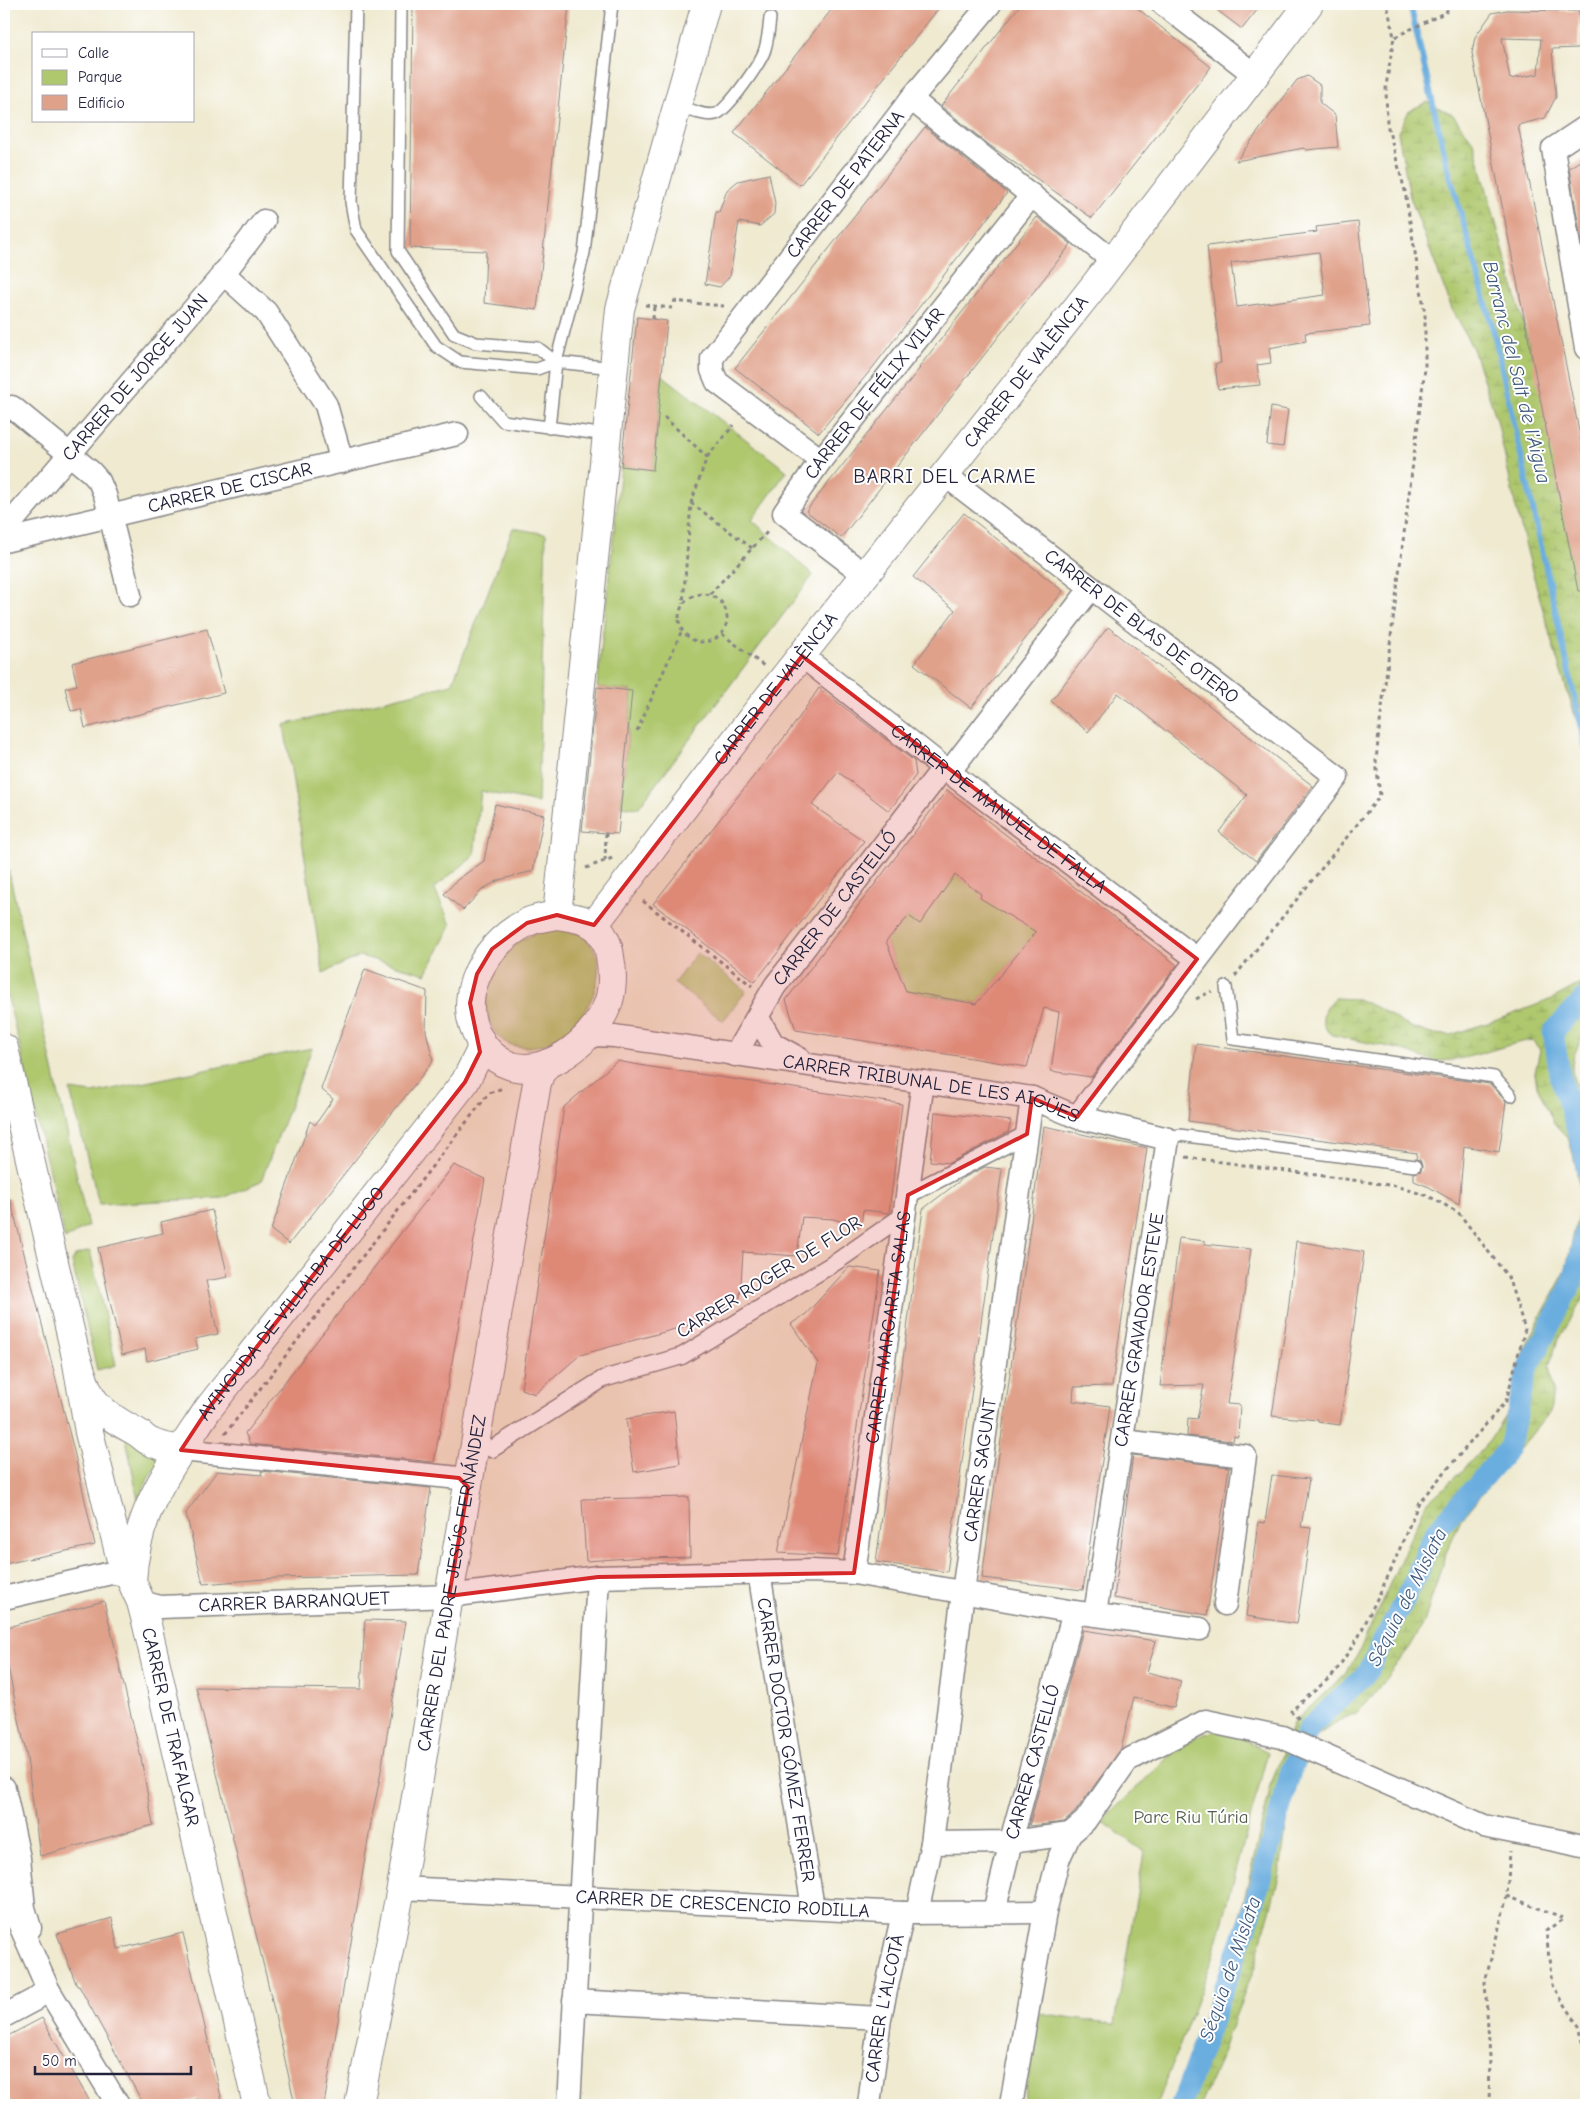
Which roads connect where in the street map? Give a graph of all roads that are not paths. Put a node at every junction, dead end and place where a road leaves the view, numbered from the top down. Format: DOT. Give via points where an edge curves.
graph roads {
  1 [pos="356,4"];
  2 [pos="612,4"];
  3 [pos="706,4"];
  4 [pos="990,4"];
  5 [pos="1163,4"];
  6 [pos="1294,4"];
  7 [pos="1309,4"];
  8 [pos="400,9"];
  9 [pos="770,18"];
  10 [pos="1278,43"];
  11 [pos="1255,75"];
  12 [pos="912,99"];
  13 [pos="678,105"];
  14 [pos="1586,127"];
  15 [pos="1032,195"];
  16 [pos="264,221"];
  17 [pos="1112,260"];
  18 [pos="223,274"];
  19 [pos="1586,348"];
  20 [pos="556,362"];
  21 [pos="614,368"];
  22 [pos="481,396"];
  23 [pos="12,407"];
  24 [pos="549,428"];
  25 [pos="457,434"];
  26 [pos="607,435"];
  27 [pos="70,453"];
  28 [pos="821,460"];
  29 [pos="342,462"];
  30 [pos="944,475"];
  31 [pos="110,516"];
  32 [pos="4,531"];
  33 [pos="4,541"];
  34 [pos="865,575"];
  35 [pos="1091,588"];
  36 [pos="130,595"];
  37 [pos="802,656"];
  38 [pos="946,770"];
  39 [pos="1337,777"];
  40 [pos="557,915"];
  41 [pos="594,925"];
  42 [pos="1197,959"];
  43 [pos="1226,987"];
  44 [pos="758,1018"];
  45 [pos="587,1037"];
  46 [pos="481,1041"];
  47 [pos="735,1055"];
  48 [pos="548,1063"];
  49 [pos="6,1066"];
  50 [pos="812,1066"];
  51 [pos="923,1082"];
  52 [pos="1511,1096"];
  53 [pos="1032,1098"];
  54 [pos="1077,1117"];
  55 [pos="1027,1134"];
  56 [pos="1168,1139"];
  57 [pos="1415,1166"];
  58 [pos="906,1204"];
  59 [pos="75,1352"];
  60 [pos="208,1409"];
  61 [pos="137,1432"];
  62 [pos="1123,1441"];
  63 [pos="492,1448"];
  64 [pos="181,1450"];
  65 [pos="468,1487"];
  66 [pos="759,1572"];
  67 [pos="854,1573"];
  68 [pos="598,1577"];
  69 [pos="137,1591"];
  70 [pos="964,1592"];
  71 [pos="449,1596"];
  72 [pos="4,1598"];
  73 [pos="1225,1604"];
  74 [pos="1084,1613"];
  75 [pos="1200,1629"];
  76 [pos="4,1788"];
  77 [pos="1070,1834"];
  78 [pos="1010,1842"];
  79 [pos="932,1843"];
  80 [pos="1586,1847"];
  81 [pos="401,1888"];
  82 [pos="580,1897"];
  83 [pos="4,1899"];
  84 [pos="813,1908"];
  85 [pos="994,1912"];
  86 [pos="1044,1912"];
  87 [pos="910,1913"];
  88 [pos="48,1989"];
  89 [pos="574,2002"];
  90 [pos="4,2016"];
  91 [pos="880,2018"];
  92 [pos="118,2105"];
  93 [pos="257,2105"];
  94 [pos="359,2105"];
  95 [pos="569,2105"];
  96 [pos="869,2105"];
  97 [pos="1011,2105"];
  1 -- 20 [label="lane" via="351,202 356,230 436,346 460,362 537,369"];
  2 -- 20 [label="lane" via="584,253"];
  3 -- 13 [label="street"];
  4 -- 12 [label="street, CARRER DE PATERNA"];
  5 -- 11 [label="street"];
  6 -- 10 [label="street"];
  7 -- 10 [label="street, CARRER DE VALÈNCIA"];
  8 -- 20 [label="lane" via="398,251 454,334 476,343 538,348"];
  9 -- 13 [label="lane" via="765,50 759,63 725,108 716,114 705,114"];
  10 -- 11 [label="street, CARRER DE VALÈNCIA"];
  11 -- 17 [label="street, CARRER DE VALÈNCIA"];
  12 -- 15 [label="street"];
  12 -- 28 [label="street, CARRER DE PATERNA" via="712,358 717,382"];
  13 -- 21 [label="street" via="620,309"];
  14 -- 19 [label="street" via="1553,149"];
  15 -- 17 [label="street"];
  15 -- 28 [label="street, CARRER DE FÉLIX VILAR"];
  16 -- 18 [label="street, CARRER DE JORGE JUAN"];
  17 -- 30 [label="street, CARRER DE VALÈNCIA"];
  18 -- 27 [label="street, CARRER DE JORGE JUAN"];
  18 -- 29 [label="street" via="266,312 321,397"];
  20 -- 21 [label="lane"];
  20 -- 24 [label="lane"];
  21 -- 26 [label="street"];
  22 -- 24 [label="lane" via="503,421"];
  23 -- 27 [label="street"];
  24 -- 26 [label="lane"];
  25 -- 29 [label="street, CARRER DE CISCAR"];
  26 -- 40 [label="street"];
  27 -- 31 [label="street" via="99,481"];
  27 -- 32 [label="street, CARRER DE JORGE JUAN"];
  28 -- 34 [label="street, CARRER DE FÉLIX VILAR" via="784,513"];
  29 -- 31 [label="street, CARRER DE CISCAR"];
  30 -- 34 [label="street, CARRER DE VALÈNCIA"];
  30 -- 35 [label="street, CARRER DE BLAS DE OTERO"];
  31 -- 33 [label="street, CARRER DE CISCAR"];
  31 -- 36 [label="street"];
  34 -- 37 [label="street, CARRER DE VALÈNCIA"];
  35 -- 38 [label="street, CARRER DE CASTELLÓ"];
  35 -- 39 [label="street, CARRER DE BLAS DE OTERO"];
  37 -- 38 [label="street, CARRER DE MANUEL DE FALLA"];
  37 -- 41 [label="street, CARRER DE VALÈNCIA"];
  38 -- 42 [label="street, CARRER DE MANUEL DE FALLA"];
  38 -- 44 [label="street, CARRER DE CASTELLÓ" via="775,986"];
  39 -- 42 [label="street, CARRER TRIBUNAL DE LES AIGÜES"];
  40 -- 41 [label="street"];
  40 -- 46 [label="street" via="527,923 492,949 481,964 470,1003 471,1018"];
  41 -- 45 [label="street" via="609,948 612,984 602,1017"];
  42 -- 54 [label="street, CARRER TRIBUNAL DE LES AIGÜES"];
  43 -- 52 [label="lane" via="1233,1040 1494,1077"];
  44 -- 47 [label="street, CARRER DE CASTELLÓ"];
  44 -- 50 [label="street" via="773,1044"];
  45 -- 47 [label="street, CARRER TRIBUNAL DE LES AIGÜES" via="614,1036"];
  45 -- 48 [label="street" via="577,1047"];
  46 -- 48 [label="street" via="490,1053 512,1066 520,1068"];
  46 -- 60 [label="street, AVINGUDA DE VILLALBA DE LUGO" via="480,1052 465,1082"];
  47 -- 50 [label="street, CARRER TRIBUNAL DE LES AIGÜES"];
  48 -- 65 [label="street, CARRER DEL PADRE JESÚS FERNÁNDEZ" via="540,1074 536,1091"];
  49 -- 59 [label="street, CARRER DE TRAFALGAR"];
  50 -- 51 [label="street, CARRER TRIBUNAL DE LES AIGÜES"];
  51 -- 53 [label="street, CARRER TRIBUNAL DE LES AIGÜES"];
  51 -- 58 [label="street, CARRER MARGARITA SALAS"];
  53 -- 54 [label="street, CARRER TRIBUNAL DE LES AIGÜES"];
  53 -- 55 [label="street, CARRER SAGUNT"];
  54 -- 56 [label="street"];
  55 -- 58 [label="street, CARRER ROGER DE FLOR"];
  55 -- 70 [label="street, CARRER SAGUNT"];
  56 -- 57 [label="lane" via="1179,1135"];
  56 -- 62 [label="street, CARRER GRAVADOR ESTEVE"];
  58 -- 63 [label="street, CARRER ROGER DE FLOR" via="839,1260 682,1356 603,1378"];
  58 -- 67 [label="street, CARRER MARGARITA SALAS"];
  59 -- 61 [label="street, CARRER DE TRAFALGAR" via="85,1386 97,1405 118,1423"];
  59 -- 69 [label="street, CARRER DE TRAFALGAR" via="89,1432 120,1556"];
  60 -- 61 [label="street" via="196,1420 173,1430"];
  60 -- 64 [label="street, AVINGUDA DE VILLALBA DE LUGO"];
  61 -- 64 [label="street, CARRER DE TRAFALGAR" via="153,1443"];
  62 -- 73 [label="street" via="1245,1456"];
  62 -- 74 [label="street, CARRER GRAVADOR ESTEVE"];
  64 -- 65 [label="street" via="459,1478"];
  64 -- 69 [label="street, AVINGUDA DE VILLALBA DE LUGO" via="145,1515 134,1556"];
  65 -- 71 [label="street, CARRER DEL PADRE JESÚS FERNÁNDEZ"];
  66 -- 67 [label="street, CARRER BARRANQUET"];
  66 -- 68 [label="street, CARRER BARRANQUET"];
  66 -- 84 [label="street, CARRER DOCTOR GÓMEZ FERRER"];
  67 -- 70 [label="street, CARRER BARRANQUET"];
  68 -- 71 [label="street, CARRER BARRANQUET"];
  68 -- 82 [label="street"];
  69 -- 71 [label="street, CARRER BARRANQUET" via="160,1607"];
  69 -- 72 [label="street, CARRER BARRANQUET" via="122,1574 111,1573"];
  69 -- 93 [label="street, CARRER DE TRAFALGAR"];
  70 -- 74 [label="street, CARRER BARRANQUET"];
  70 -- 79 [label="street, CARRER SAGUNT"];
  71 -- 81 [label="street, CARRER DEL PADRE JESÚS FERNÁNDEZ"];
  74 -- 75 [label="street, CARRER BARRANQUET"];
  74 -- 78 [label="street, CARRER CASTELLÓ"];
  76 -- 88 [label="street" via="19,1858 24,1908"];
  77 -- 78 [label="street"];
  77 -- 80 [label="street" via="1086,1821 1128,1760 1206,1721 1282,1737 1484,1826"];
  77 -- 86 [label="street" via="1058,1860"];
  78 -- 79 [label="street"];
  78 -- 85 [label="street, CARRER CASTELLÓ"];
  79 -- 87 [label="street, CARRER L'ALCOTÀ"];
  81 -- 82 [label="street, CARRER DE CRESCENCIO RODILLA"];
  81 -- 94 [label="street, CARRER DEL PADRE JESÚS FERNÁNDEZ"];
  82 -- 84 [label="street, CARRER DE CRESCENCIO RODILLA"];
  82 -- 89 [label="street"];
  83 -- 88 [label="street" via="19,1923"];
  84 -- 87 [label="street, CARRER DE CRESCENCIO RODILLA"];
  85 -- 86 [label="street, CARRER DE CRESCENCIO RODILLA"];
  85 -- 87 [label="street, CARRER DE CRESCENCIO RODILLA"];
  86 -- 97 [label="street"];
  87 -- 91 [label="street, CARRER L'ALCOTÀ"];
  88 -- 90 [label="street"];
  88 -- 92 [label="street"];
  89 -- 91 [label="street"];
  89 -- 95 [label="street"];
  91 -- 96 [label="street, CARRER L'ALCOTÀ"];
}
